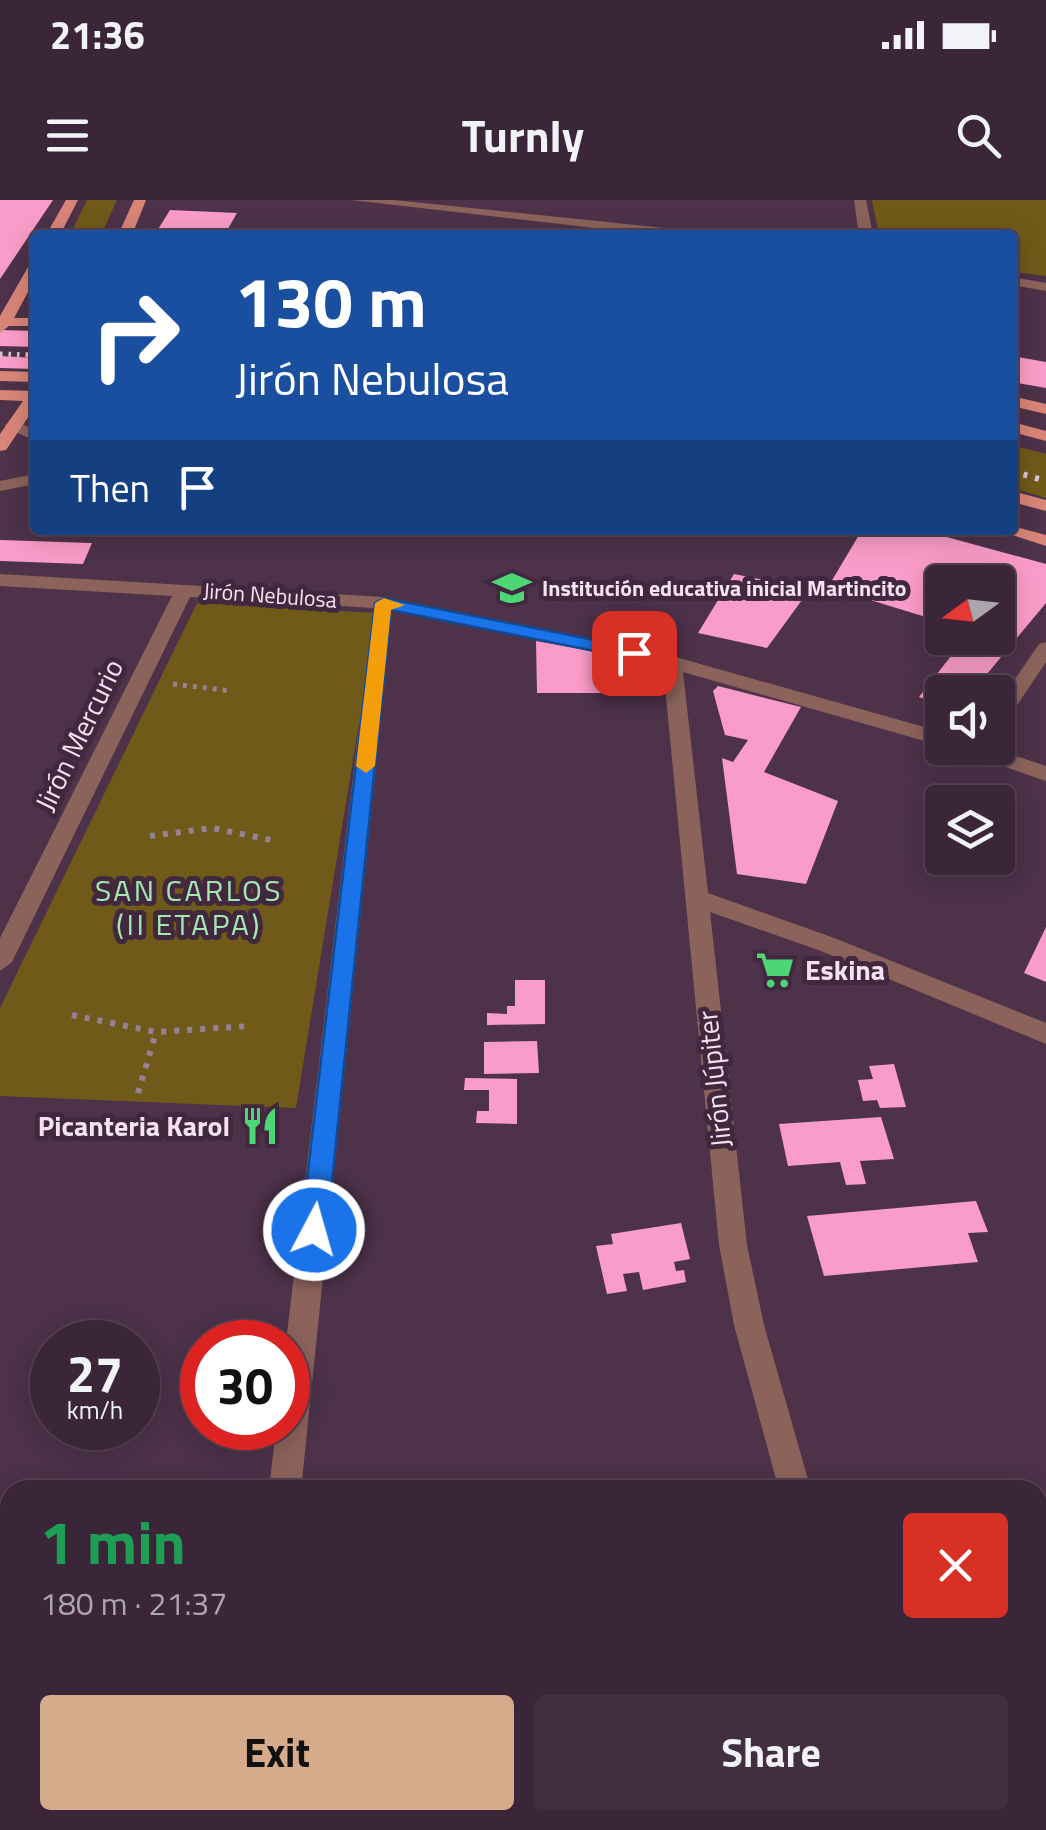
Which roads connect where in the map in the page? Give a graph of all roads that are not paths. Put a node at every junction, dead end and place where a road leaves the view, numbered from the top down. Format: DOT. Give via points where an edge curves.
graph roads {
  1 [pos="72,200"];
  2 [pos="140,200"];
  3 [pos="357,200"];
  4 [pos="860,200"];
  5 [pos="55,230"];
  6 [pos="127,230"];
  7 [pos="645,230"];
  8 [pos="865,230"];
  9 [pos="30,276"];
  10 [pos="1018,283"];
  11 [pos="1046,286"];
  12 [pos="30,320"];
  13 [pos="2,324"];
  14 [pos="0,376"];
  15 [pos="30,377"];
  16 [pos="0,394"];
  17 [pos="30,397"];
  18 [pos="1018,402"];
  19 [pos="30,403"];
  20 [pos="1046,409"];
  21 [pos="13,425"];
  22 [pos="1018,429"];
  23 [pos="30,434"];
  24 [pos="1046,436"];
  25 [pos="0,446"];
  26 [pos="30,479"];
  27 [pos="0,486"];
  28 [pos="1018,498"];
  29 [pos="1046,506"];
  30 [pos="1018,533"];
  31 [pos="1046,541"];
  32 [pos="0,580"];
  33 [pos="185,588"];
  34 [pos="384,603"];
  35 [pos="1046,648"];
  36 [pos="672,662"];
  37 [pos="1015,693"];
  38 [pos="925,734"];
  39 [pos="1015,763"];
  40 [pos="1046,774"];
  41 [pos="696,898"];
  42 [pos="0,962"];
  43 [pos="1046,1034"];
  44 [pos="285,1480"];
  45 [pos="793,1480"];
  1 -- 5 [label="main road"];
  2 -- 6 [label="main road"];
  3 -- 7 [label="street"];
  4 -- 8 [label="street"];
  9 -- 13 [label="main road"];
  10 -- 11 [label="street"];
  12 -- 13 [label="main road"];
  14 -- 15 [label="main road"];
  16 -- 17 [label="main road"];
  18 -- 20 [label="main road"];
  19 -- 21 [label="main road"];
  21 -- 23 [label="street"];
  21 -- 25 [label="main road"];
  22 -- 24 [label="main road"];
  26 -- 27 [label="street"];
  28 -- 29 [label="main road"];
  30 -- 31 [label="main road"];
  32 -- 33 [label="street, Jirón Nebulosa"];
  33 -- 34 [label="street, Jirón Nebulosa"];
  33 -- 42 [label="street, Jirón Mercurio"];
  34 -- 36 [label="street, Jirón Nebulosa"];
  34 -- 44 [label="street"];
  35 -- 37 [label="street"];
  36 -- 38 [label="street, Jirón Nebulosa"];
  36 -- 41 [label="street, Jirón Júpiter"];
  39 -- 40 [label="street"];
  41 -- 43 [label="street" via="829,944"];
  41 -- 45 [label="street, Jirón Júpiter" via="733,1245"];
}
